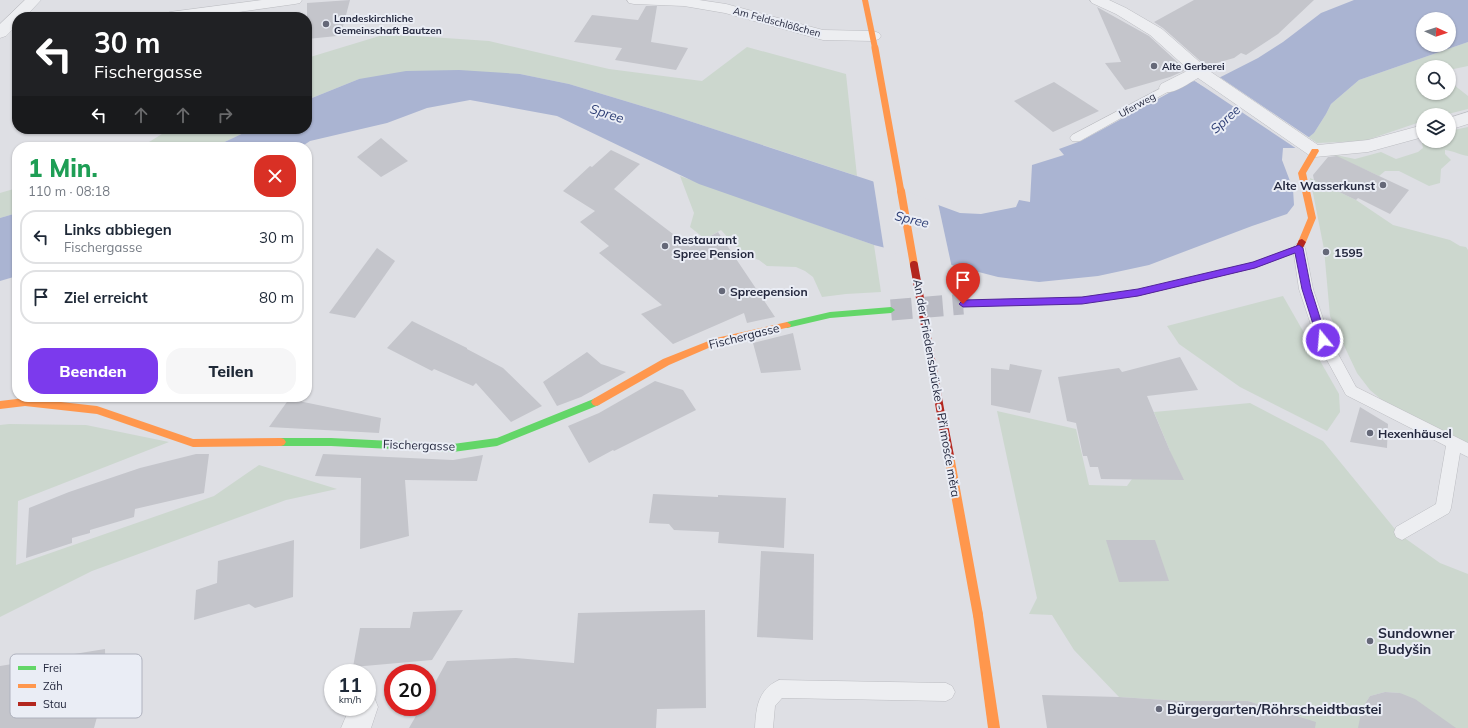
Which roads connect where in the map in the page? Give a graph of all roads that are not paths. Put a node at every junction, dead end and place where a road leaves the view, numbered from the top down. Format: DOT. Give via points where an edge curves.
graph roads {
  1 [pos="34,0"];
  2 [pos="295,0"];
  3 [pos="634,0"];
  4 [pos="865,0"];
  5 [pos="1097,0"];
  6 [pos="22,12"];
  7 [pos="207,12"];
  8 [pos="12,21"];
  9 [pos="0,33"];
  10 [pos="12,35"];
  11 [pos="0,36"];
  12 [pos="874,42"];
  13 [pos="1202,74"];
  14 [pos="1167,88"];
  15 [pos="1468,118"];
  16 [pos="1456,122"];
  17 [pos="1416,133"];
  18 [pos="1076,138"];
  19 [pos="1309,147"];
  20 [pos="1299,248"];
  21 [pos="963,304"];
  22 [pos="891,310"];
  23 [pos="0,405"];
  24 [pos="1461,447"];
  25 [pos="1402,532"];
  26 [pos="946,692"];
  27 [pos="361,716"];
  28 [pos="356,728"];
  29 [pos="764,728"];
  30 [pos="994,728"];
  1 -- 6 [label="street"];
  2 -- 7 [label="street"];
  3 -- 12 [label="street, Am Feldschlößchen" via="684,2 726,9 823,35"];
  4 -- 12 [label="street, An der Friedensbrücke - Při mosće měra"];
  5 -- 13 [label="street" via="1156,32"];
  8 -- 9 [label="street"];
  10 -- 11 [label="street"];
  12 -- 30 [label="street, An der Friedensbrücke - Při mosće měra, bridge" via="978,615"];
  13 -- 14 [label="street, Uferweg"];
  13 -- 19 [label="street"];
  14 -- 18 [label="lane, Uferweg"];
  15 -- 16 [label="street"];
  17 -- 19 [label="street" via="1368,146"];
  19 -- 20 [label="street" via="1302,173 1312,218"];
  20 -- 21 [label="street" via="1255,265 1138,293 1082,300"];
  20 -- 24 [label="lane" via="1306,289 1323,340 1351,390"];
  22 -- 23 [label="street, Fischergasse" via="830,315 719,340 666,362 590,405 497,442 453,448 331,442 193,443 97,410 25,402"];
  24 -- 25 [label="lane" via="1443,508"];
  26 -- 29 [label="lane" via="779,689 771,694 766,706"];
  27 -- 28 [label="street"];
}
